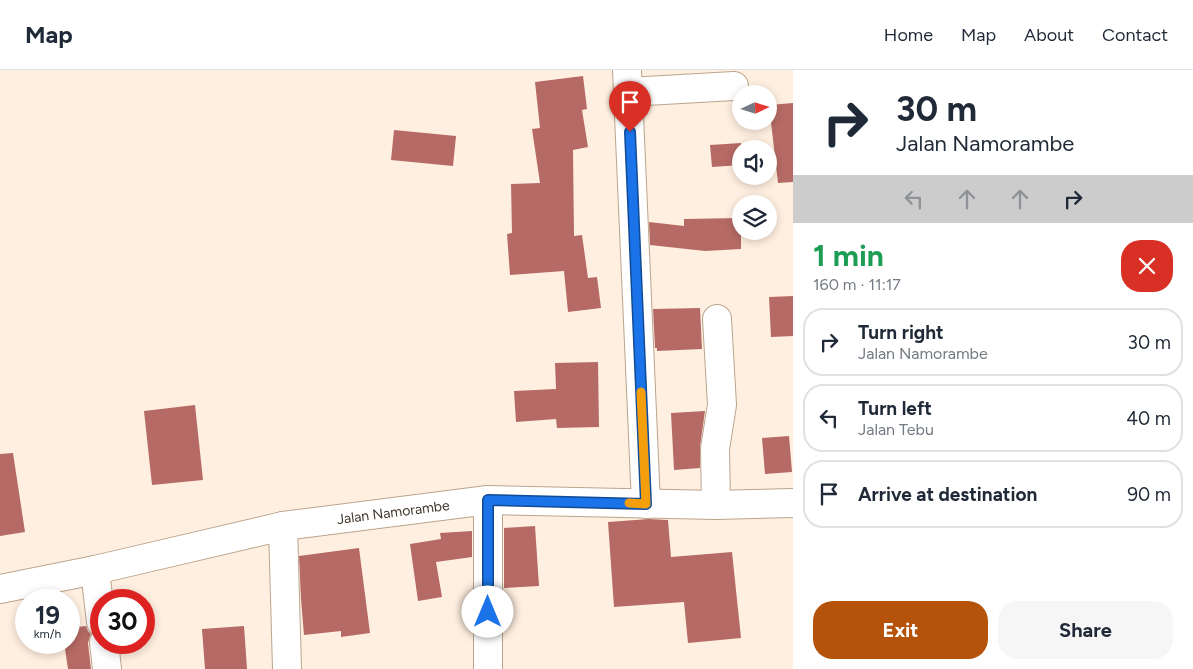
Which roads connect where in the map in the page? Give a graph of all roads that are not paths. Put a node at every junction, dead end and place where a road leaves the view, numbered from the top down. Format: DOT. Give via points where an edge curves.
graph roads {
  1 [pos="627,81"];
  2 [pos="732,86"];
  3 [pos="717,319"];
  4 [pos="488,500"];
  5 [pos="793,503"];
  6 [pos="646,504"];
  7 [pos="716,505"];
  8 [pos="283,526"];
  9 [pos="95,570"];
  10 [pos="97,589"];
  11 [pos="0,590"];
  12 [pos="105,654"];
  13 [pos="107,669"];
  14 [pos="287,669"];
  15 [pos="488,669"];
  1 -- 2 [label="street"];
  1 -- 6 [label="street"];
  3 -- 7 [label="street" via="722,405 714,449"];
  4 -- 6 [label="street, Jalan Namorambe"];
  4 -- 8 [label="street, Jalan Namorambe"];
  4 -- 15 [label="street"];
  5 -- 7 [label="street, Jalan Namorambe"];
  6 -- 7 [label="street, Jalan Namorambe"];
  8 -- 9 [label="street, Jalan Namorambe"];
  8 -- 14 [label="street"];
  9 -- 10 [label="street"];
  9 -- 11 [label="street, Jalan Namorambe"];
  12 -- 13 [label="street"];
}
